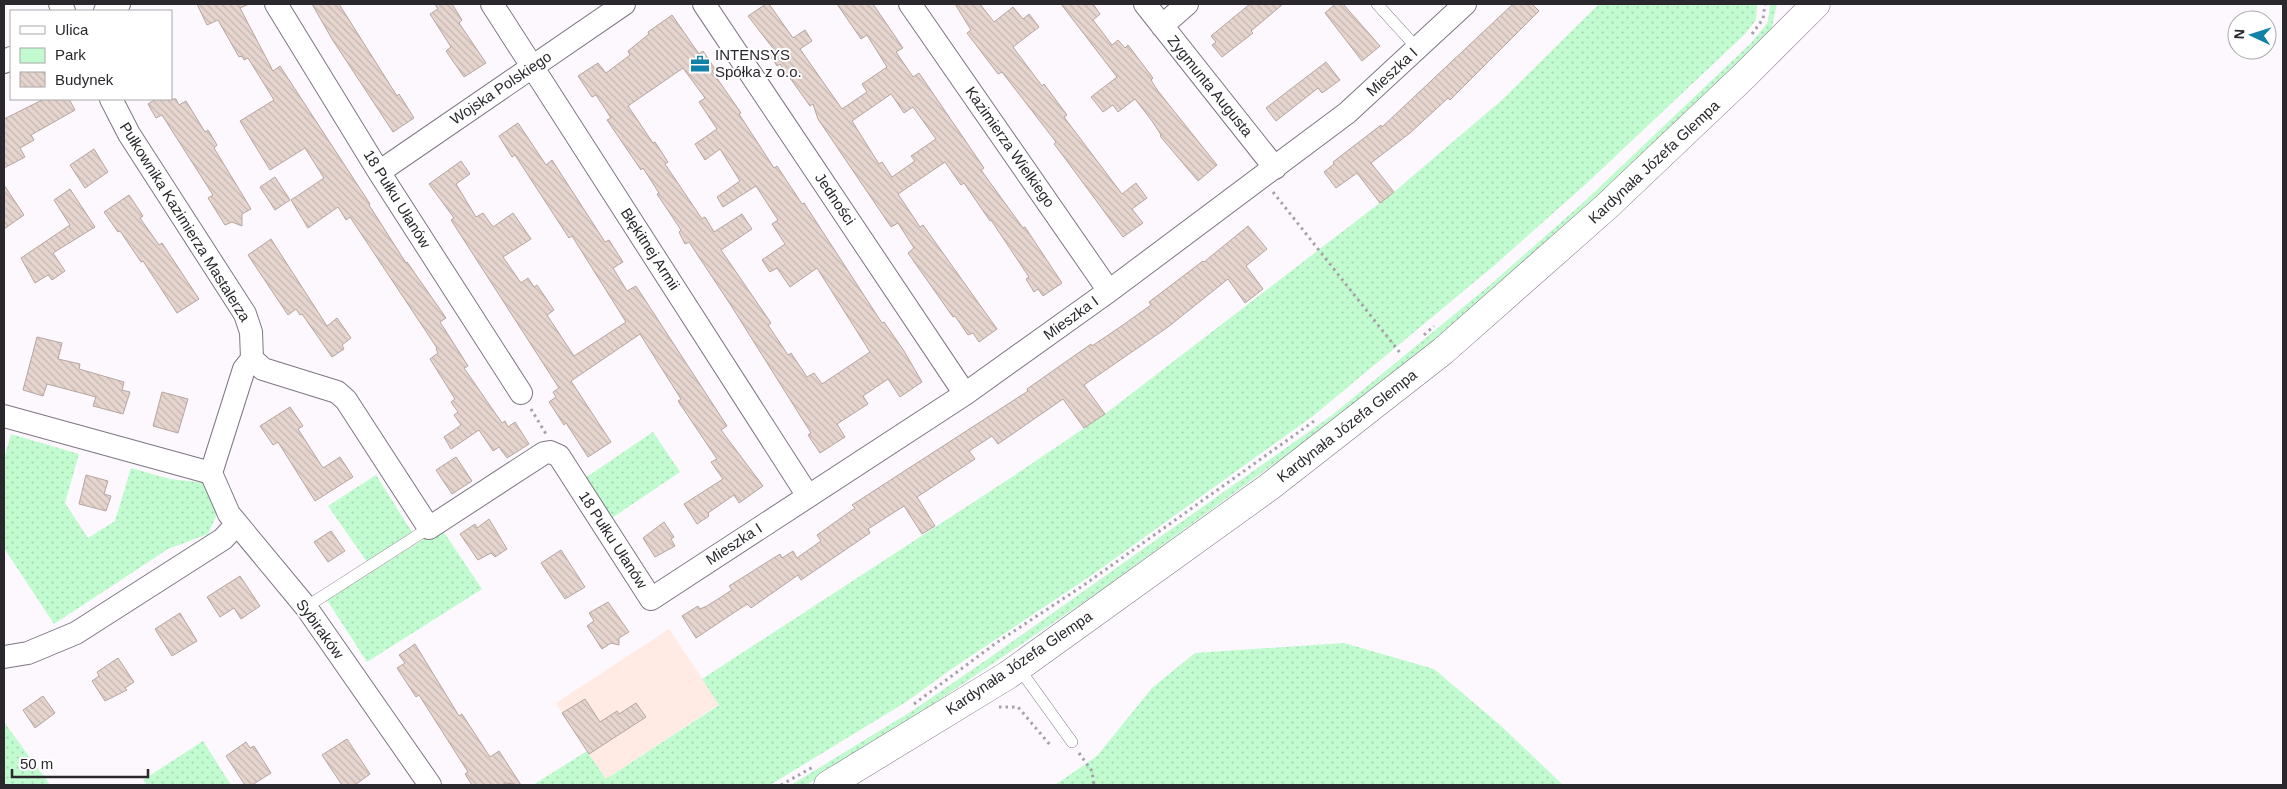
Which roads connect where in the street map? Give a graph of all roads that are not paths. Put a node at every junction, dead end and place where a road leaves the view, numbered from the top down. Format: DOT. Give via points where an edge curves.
graph roads {
  1 [pos="119,4"];
  2 [pos="276,4"];
  3 [pos="492,4"];
  4 [pos="624,4"];
  5 [pos="704,4"];
  6 [pos="910,4"];
  7 [pos="1145,4"];
  8 [pos="1187,4"];
  9 [pos="1376,4"];
  10 [pos="1464,4"];
  11 [pos="107,10"];
  12 [pos="1801,14"];
  13 [pos="1162,26"];
  14 [pos="1417,48"];
  15 [pos="533,67"];
  16 [pos="112,100"];
  17 [pos="379,172"];
  18 [pos="1268,173"];
  19 [pos="1109,291"];
  20 [pos="252,359"];
  21 [pos="521,393"];
  22 [pos="966,394"];
  23 [pos="4,416"];
  24 [pos="211,473"];
  25 [pos="808,496"];
  26 [pos="237,524"];
  27 [pos="429,528"];
  28 [pos="651,599"];
  29 [pos="306,607"];
  30 [pos="4,657"];
  31 [pos="1018,667"];
  32 [pos="1072,742"];
  33 [pos="825,773"];
  34 [pos="419,781"];
  1 -- 11 [label="street"];
  2 -- 17 [label="street, 18 Pułku Ułanów"];
  3 -- 15 [label="street, Błękitnej Armii"];
  4 -- 15 [label="street, Wojska Polskiego"];
  5 -- 22 [label="street, Jedności"];
  6 -- 19 [label="street, Kazimierza Wielkiego"];
  7 -- 13 [label="street, Zygmunta Augusta"];
  8 -- 13 [label="street"];
  9 -- 14 [label="lane"];
  10 -- 14 [label="street, Mieszka I"];
  12 -- 31 [label="main road, Kardynała Józefa Glempa" via="1743,77 1606,207 1443,351 1269,488"];
  13 -- 18 [label="street, Zygmunta Augusta"];
  14 -- 18 [label="street, Mieszka I" via="1347,112"];
  15 -- 17 [label="street, Wojska Polskiego"];
  15 -- 25 [label="street, Błękitnej Armii"];
  16 -- 20 [label="street, Pułkownika Kazimierza Mastalerza" via="129,134 245,314 251,332"];
  17 -- 21 [label="street, 18 Pułku Ułanów"];
  18 -- 19 [label="street, Mieszka I"];
  19 -- 22 [label="street, Mieszka I"];
  20 -- 24 [label="street" via="244,369"];
  20 -- 27 [label="street" via="263,369 329,389 346,400"];
  22 -- 25 [label="street, Mieszka I"];
  23 -- 24 [label="street"];
  24 -- 26 [label="street, Sybiraków" via="229,514"];
  25 -- 28 [label="street, Mieszka I"];
  26 -- 29 [label="street, Sybiraków"];
  26 -- 30 [label="street" via="223,539 76,633 28,652"];
  27 -- 28 [label="street, 18 Pułku Ułanów" via="550,452 559,456"];
  27 -- 29 [label="lane"];
  29 -- 34 [label="street, Sybiraków"];
  31 -- 32 [label="lane"];
  31 -- 33 [label="main road, Kardynała Józefa Glempa" via="965,702"];
}
